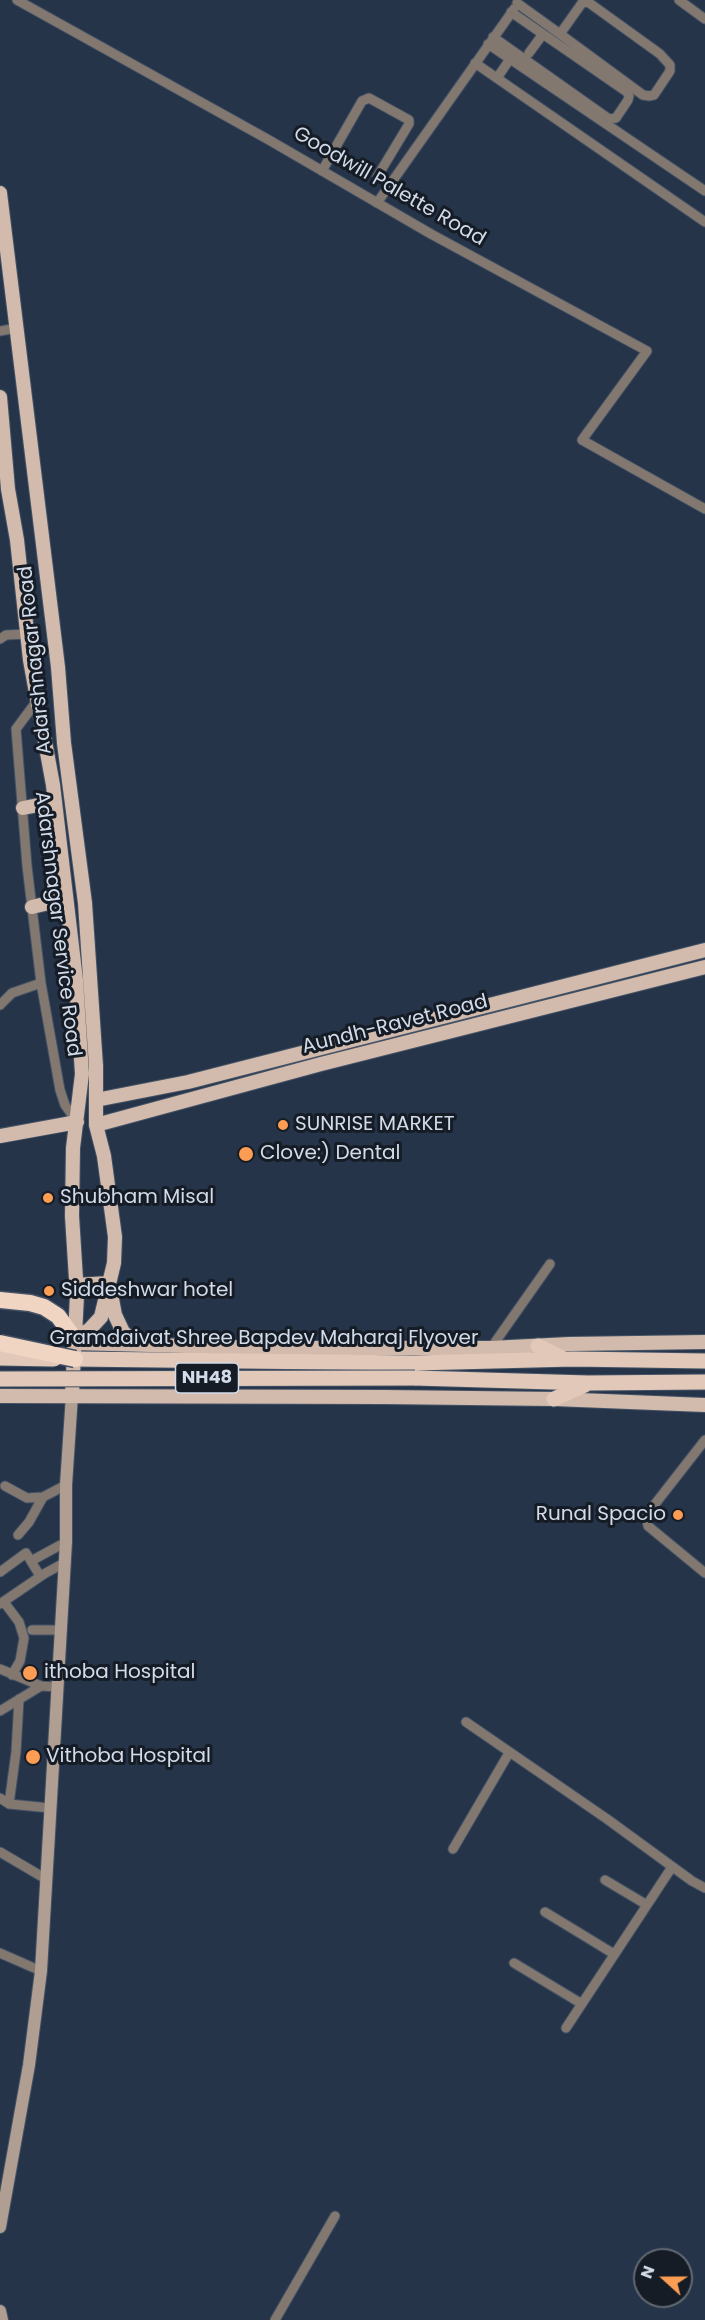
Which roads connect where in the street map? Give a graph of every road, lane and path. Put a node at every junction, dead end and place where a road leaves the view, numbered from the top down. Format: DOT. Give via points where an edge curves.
graph roads {
  1 [pos="17,0"];
  2 [pos="679,0"];
  3 [pos="518,2"];
  4 [pos="511,12"];
  5 [pos="705,19"];
  6 [pos="543,34"];
  7 [pos="560,34"];
  8 [pos="491,41"];
  9 [pos="529,53"];
  10 [pos="510,59"];
  11 [pos="475,63"];
  12 [pos="497,78"];
  13 [pos="322,171"];
  14 [pos="377,177"];
  15 [pos="705,191"];
  16 [pos="0,193"];
  17 [pos="377,203"];
  18 [pos="705,222"];
  19 [pos="17,328"];
  20 [pos="0,332"];
  21 [pos="0,397"];
  22 [pos="4,493"];
  23 [pos="705,509"];
  24 [pos="27,634"];
  25 [pos="0,639"];
  26 [pos="39,698"];
  27 [pos="54,802"];
  28 [pos="23,808"];
  29 [pos="66,899"];
  30 [pos="32,907"];
  31 [pos="705,950"];
  32 [pos="705,967"];
  33 [pos="41,983"];
  34 [pos="0,1005"];
  35 [pos="96,1100"];
  36 [pos="77,1122"];
  37 [pos="96,1125"];
  38 [pos="0,1136"];
  39 [pos="550,1264"];
  40 [pos="109,1283"];
  41 [pos="76,1285"];
  42 [pos="0,1300"];
  43 [pos="705,1342"];
  44 [pos="0,1343"];
  45 [pos="135,1343"];
  46 [pos="74,1347"];
  47 [pos="490,1348"];
  48 [pos="530,1351"];
  49 [pos="0,1358"];
  50 [pos="705,1361"];
  51 [pos="414,1371"];
  52 [pos="0,1379"];
  53 [pos="588,1383"];
  54 [pos="705,1383"];
  55 [pos="72,1395"];
  56 [pos="0,1396"];
  57 [pos="554,1399"];
  58 [pos="704,1407"];
  59 [pos="704,1444"];
  60 [pos="66,1485"];
  61 [pos="5,1486"];
  62 [pos="43,1497"];
  63 [pos="18,1535"];
  64 [pos="66,1542"];
  65 [pos="31,1561"];
  66 [pos="64,1563"];
  67 [pos="0,1572"];
  68 [pos="705,1573"];
  69 [pos="40,1576"];
  70 [pos="3,1605"];
  71 [pos="32,1630"];
  72 [pos="61,1630"];
  73 [pos="0,1670"];
  74 [pos="12,1675"];
  75 [pos="41,1686"];
  76 [pos="57,1687"];
  77 [pos="19,1699"];
  78 [pos="0,1711"];
  79 [pos="466,1722"];
  80 [pos="509,1753"];
  81 [pos="0,1798"];
  82 [pos="9,1804"];
  83 [pos="50,1808"];
  84 [pos="453,1849"];
  85 [pos="0,1852"];
  86 [pos="672,1867"];
  87 [pos="46,1879"];
  88 [pos="604,1880"];
  89 [pos="705,1888"];
  90 [pos="647,1905"];
  91 [pos="545,1912"];
  92 [pos="0,1953"];
  93 [pos="614,1954"];
  94 [pos="514,1963"];
  95 [pos="41,1971"];
  96 [pos="582,2004"];
  97 [pos="566,2028"];
  98 [pos="335,2216"];
  99 [pos="0,2227"];
  100 [pos="0,2312"];
  101 [pos="2,2320"];
  102 [pos="275,2320"];
  1 -- 13 [label="street, Goodwill Palette Road"];
  2 -- 5 [label="street"];
  3 -- 4 [label="street"];
  3 -- 7 [label="street"];
  4 -- 6 [label="street"];
  4 -- 8 [label="street"];
  6 -- 8 [label="street" via="627,93 628,100 616,118 609,119"];
  6 -- 9 [label="street"];
  7 -- 7 [label="street" via="649,96 654,95 670,71 670,65 660,54 588,2 582,3"];
  8 -- 10 [label="street"];
  8 -- 11 [label="street"];
  10 -- 12 [label="street"];
  10 -- 15 [label="street"];
  11 -- 12 [label="street"];
  11 -- 17 [label="street"];
  12 -- 18 [label="street"];
  13 -- 14 [label="street" via="362,102 369,98 409,120"];
  13 -- 17 [label="street, Goodwill Palette Road"];
  16 -- 19 [label="main road, Adarshnagar Road"];
  17 -- 23 [label="street, Goodwill Palette Road" via="647,351 582,440"];
  19 -- 20 [label="street"];
  19 -- 35 [label="main road, Adarshnagar Road" via="58,667 63,743 85,903"];
  21 -- 22 [label="main road, Adarshnagar Road"];
  22 -- 24 [label="main road, Adarshnagar Road" via="17,540"];
  24 -- 25 [label="street"];
  24 -- 26 [label="main road, Adarshnagar Road"];
  26 -- 27 [label="main road, Adarshnagar Road"];
  26 -- 28 [label="street, Adarshnagar Service Road" via="16,729"];
  27 -- 28 [label="main road"];
  27 -- 29 [label="main road, Adarshnagar Road"];
  28 -- 30 [label="street, Adarshnagar Service Road"];
  29 -- 30 [label="main road"];
  29 -- 36 [label="main road, Adarshnagar Road" via="82,1074"];
  30 -- 33 [label="street, Adarshnagar Service Road"];
  31 -- 35 [label="main road, Aundh-Ravet Road" via="188,1082"];
  32 -- 37 [label="main road, Aundh-Ravet Road"];
  33 -- 34 [label="street" via="12,993"];
  33 -- 36 [label="street, Adarshnagar Service Road" via="60,1090"];
  35 -- 37 [label="main road, Adarshnagar Road"];
  36 -- 38 [label="main road"];
  36 -- 41 [label="main road, Adarshnagar Road" via="72,1216"];
  37 -- 40 [label="main road, Adarshnagar Road" via="115,1237"];
  39 -- 47 [label="street"];
  40 -- 41 [label="main road"];
  40 -- 45 [label="main road" via="115,1315 123,1332"];
  40 -- 46 [label="main road, Adarshnagar Road" via="101,1317"];
  41 -- 46 [label="main road, Adarshnagar Road"];
  42 -- 46 [label="highway" via="44,1307 58,1316"];
  43 -- 48 [label="main road" via="569,1344"];
  44 -- 46 [label="highway, bridge"];
  45 -- 46 [label="main road"];
  45 -- 47 [label="main road" via="264,1348"];
  46 -- 49 [label="highway, Gramdaivat Shree Bapdev Maharaj Flyover / NH48, bridge"];
  46 -- 51 [label="highway, Gramdaivat Shree Bapdev Maharaj Flyover / NH48"];
  46 -- 55 [label="main road, Adarshnagar Road"];
  47 -- 48 [label="main road"];
  48 -- 50 [label="highway, NH48" via="563,1359"];
  48 -- 51 [label="highway, Gramdaivat Shree Bapdev Maharaj Flyover / NH48"];
  51 -- 52 [label="highway, Gramdaivat Shree Bapdev Maharaj Flyover / NH48, bridge"];
  51 -- 53 [label="highway, Gramdaivat Shree Bapdev Maharaj Flyover / NH48"];
  53 -- 54 [label="highway, NH48"];
  53 -- 57 [label="highway"];
  55 -- 56 [label="main road"];
  55 -- 57 [label="main road"];
  55 -- 60 [label="main road"];
  57 -- 58 [label="main road"];
  59 -- 68 [label="street" via="648,1513 647,1520 648,1526"];
  60 -- 62 [label="street"];
  60 -- 64 [label="main road"];
  61 -- 62 [label="street" via="27,1498"];
  62 -- 63 [label="street"];
  64 -- 65 [label="street"];
  64 -- 66 [label="main road"];
  65 -- 67 [label="street" via="26,1553"];
  65 -- 69 [label="street"];
  66 -- 69 [label="street"];
  66 -- 72 [label="main road"];
  69 -- 70 [label="street"];
  70 -- 74 [label="street" via="19,1622 24,1638 20,1661"];
  71 -- 72 [label="street"];
  72 -- 76 [label="main road"];
  73 -- 74 [label="street"];
  74 -- 75 [label="street"];
  75 -- 76 [label="street"];
  75 -- 77 [label="street"];
  76 -- 83 [label="main road"];
  77 -- 78 [label="street"];
  77 -- 82 [label="street"];
  79 -- 80 [label="street"];
  80 -- 84 [label="street"];
  80 -- 86 [label="street"];
  81 -- 82 [label="street"];
  82 -- 83 [label="street"];
  83 -- 87 [label="main road"];
  85 -- 87 [label="street"];
  86 -- 89 [label="street"];
  86 -- 90 [label="street"];
  87 -- 95 [label="main road"];
  88 -- 90 [label="street"];
  90 -- 93 [label="street"];
  91 -- 93 [label="street"];
  92 -- 95 [label="street"];
  93 -- 96 [label="street"];
  94 -- 96 [label="street"];
  95 -- 99 [label="main road" via="29,2065"];
  96 -- 97 [label="street"];
  98 -- 102 [label="street"];
  100 -- 101 [label="main road"];
}
